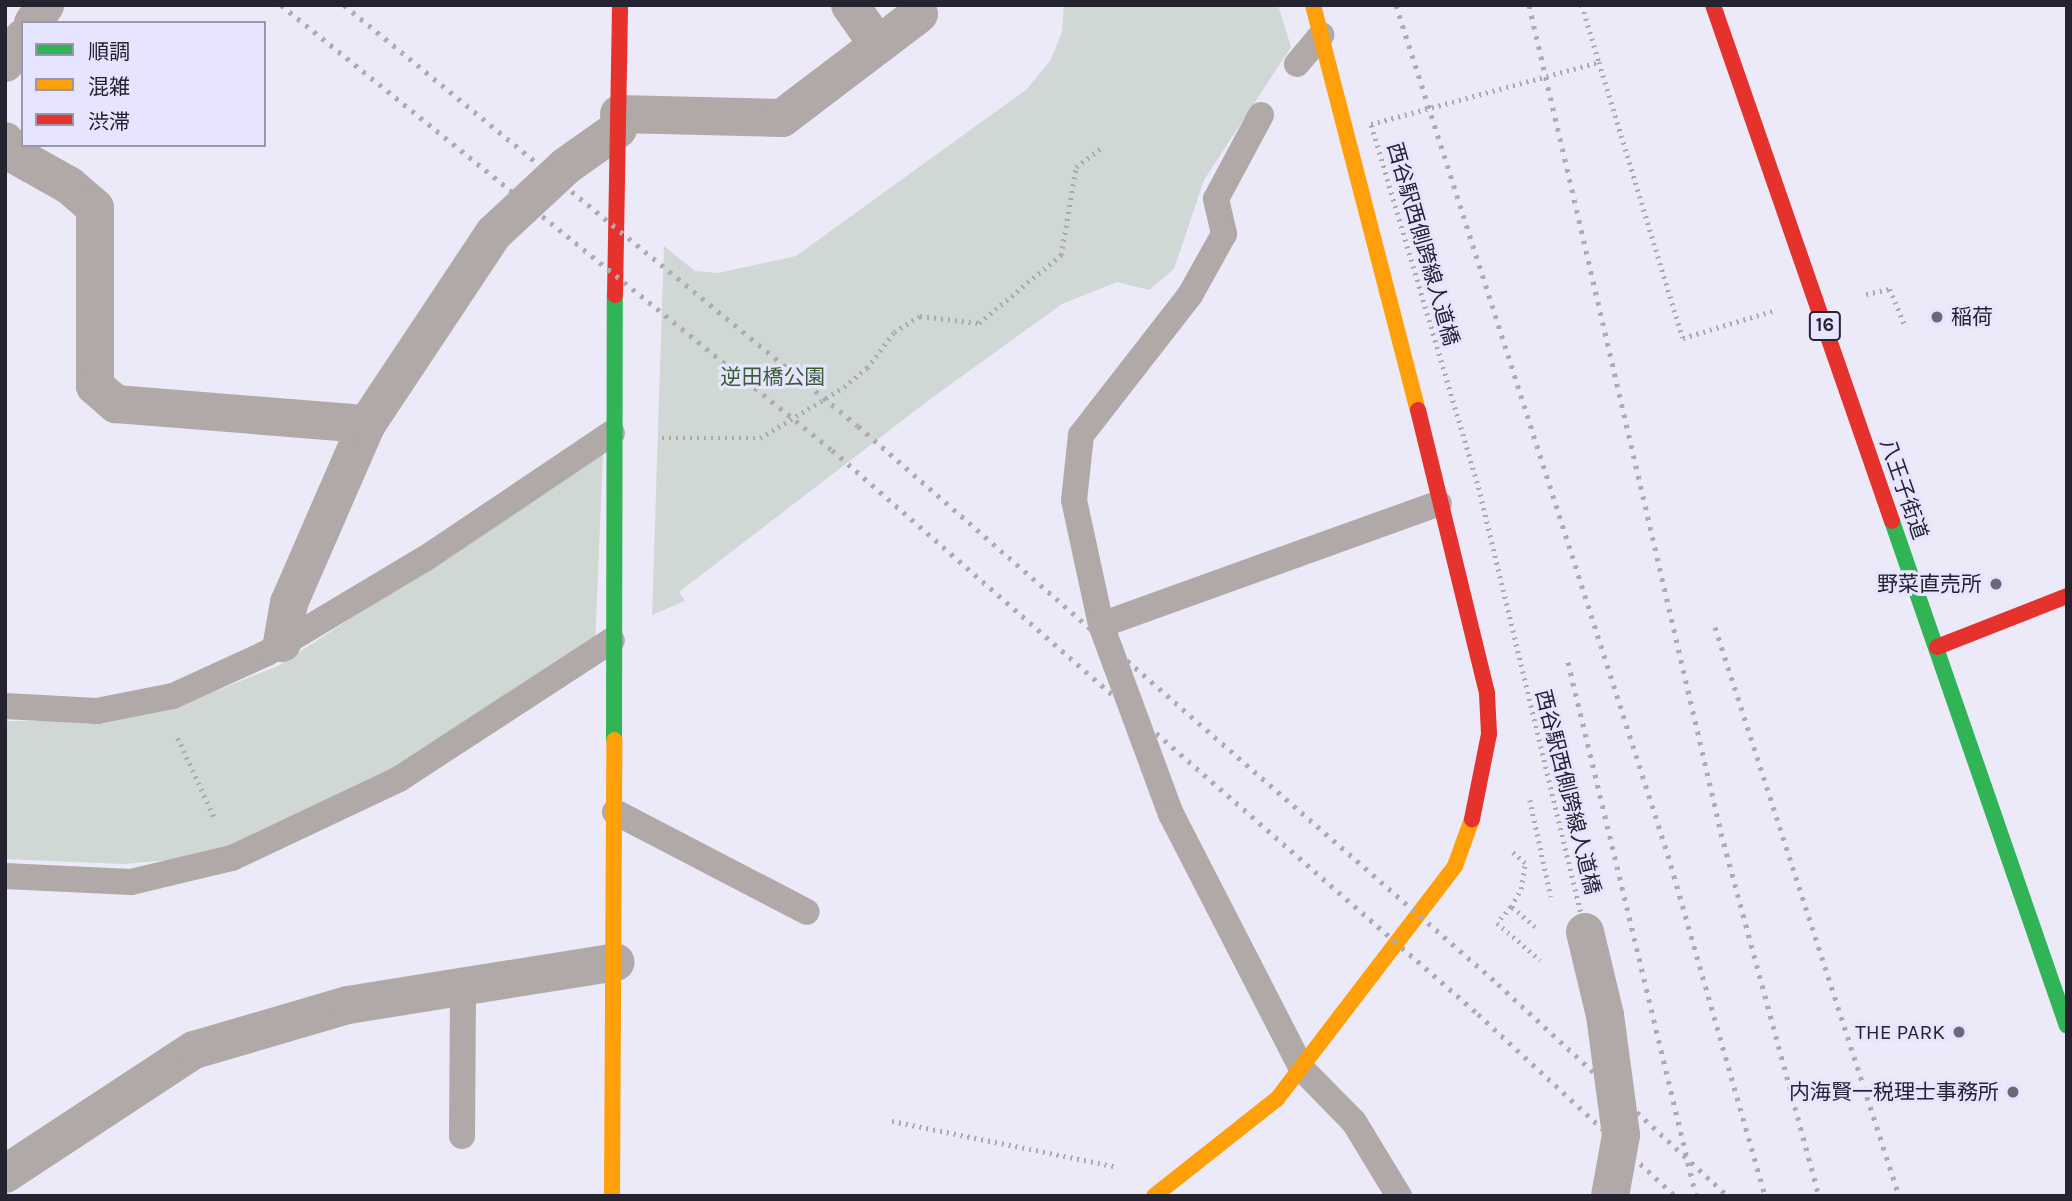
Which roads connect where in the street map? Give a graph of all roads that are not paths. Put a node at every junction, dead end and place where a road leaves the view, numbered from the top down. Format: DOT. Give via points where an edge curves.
graph roads {
  1 [pos="45,5"];
  2 [pos="620,5"];
  3 [pos="850,5"];
  4 [pos="1313,5"];
  5 [pos="1713,5"];
  6 [pos="919,14"];
  7 [pos="34,21"];
  8 [pos="1321,35"];
  9 [pos="21,41"];
  10 [pos="878,45"];
  11 [pos="5,63"];
  12 [pos="1297,64"];
  13 [pos="1261,115"];
  14 [pos="618,121"];
  15 [pos="5,141"];
  16 [pos="367,424"];
  17 [pos="612,433"];
  18 [pos="1439,503"];
  19 [pos="2067,596"];
  20 [pos="1101,625"];
  21 [pos="611,640"];
  22 [pos="282,643"];
  23 [pos="1937,647"];
  24 [pos="5,706"];
  25 [pos="615,812"];
  26 [pos="5,876"];
  27 [pos="807,912"];
  28 [pos="1585,932"];
  29 [pos="616,962"];
  30 [pos="463,986"];
  31 [pos="2067,1026"];
  32 [pos="1303,1069"];
  33 [pos="462,1136"];
  34 [pos="5,1174"];
  35 [pos="612,1196"];
  36 [pos="1154,1196"];
  37 [pos="1399,1196"];
  38 [pos="1610,1196"];
  1 -- 7 [label="street"];
  2 -- 14 [label="main road"];
  3 -- 10 [label="street"];
  4 -- 8 [label="main road"];
  5 -- 23 [label="main road, 八王子街道 / 16"];
  6 -- 10 [label="street"];
  8 -- 12 [label="lane"];
  8 -- 18 [label="main road" via="1373,223"];
  9 -- 11 [label="street"];
  10 -- 14 [label="street" via="782,118"];
  13 -- 20 [label="lane" via="1216,199 1224,234 1197,283 1081,435 1074,500"];
  14 -- 16 [label="street" via="494,233"];
  14 -- 17 [label="main road"];
  15 -- 16 [label="street" via="15,155 70,186 96,208 95,386 116,404"];
  16 -- 22 [label="street" via="289,603"];
  17 -- 21 [label="main road"];
  17 -- 22 [label="lane" via="426,558"];
  18 -- 20 [label="lane"];
  18 -- 32 [label="main road" via="1487,694 1489,734 1476,810 1455,866"];
  19 -- 23 [label="main road"];
  20 -- 32 [label="lane" via="1171,814"];
  21 -- 25 [label="main road"];
  21 -- 26 [label="lane" via="399,779 232,858 131,882"];
  22 -- 24 [label="lane" via="161,698 97,711"];
  23 -- 31 [label="main road, 八王子街道 / 16"];
  25 -- 27 [label="lane"];
  25 -- 29 [label="main road"];
  28 -- 38 [label="street" via="1605,1015 1620,1135"];
  29 -- 30 [label="street"];
  29 -- 35 [label="main road"];
  30 -- 33 [label="lane"];
  30 -- 34 [label="street" via="348,1004 194,1050"];
  32 -- 36 [label="main road" via="1278,1099"];
  32 -- 37 [label="lane" via="1354,1122"];
}
